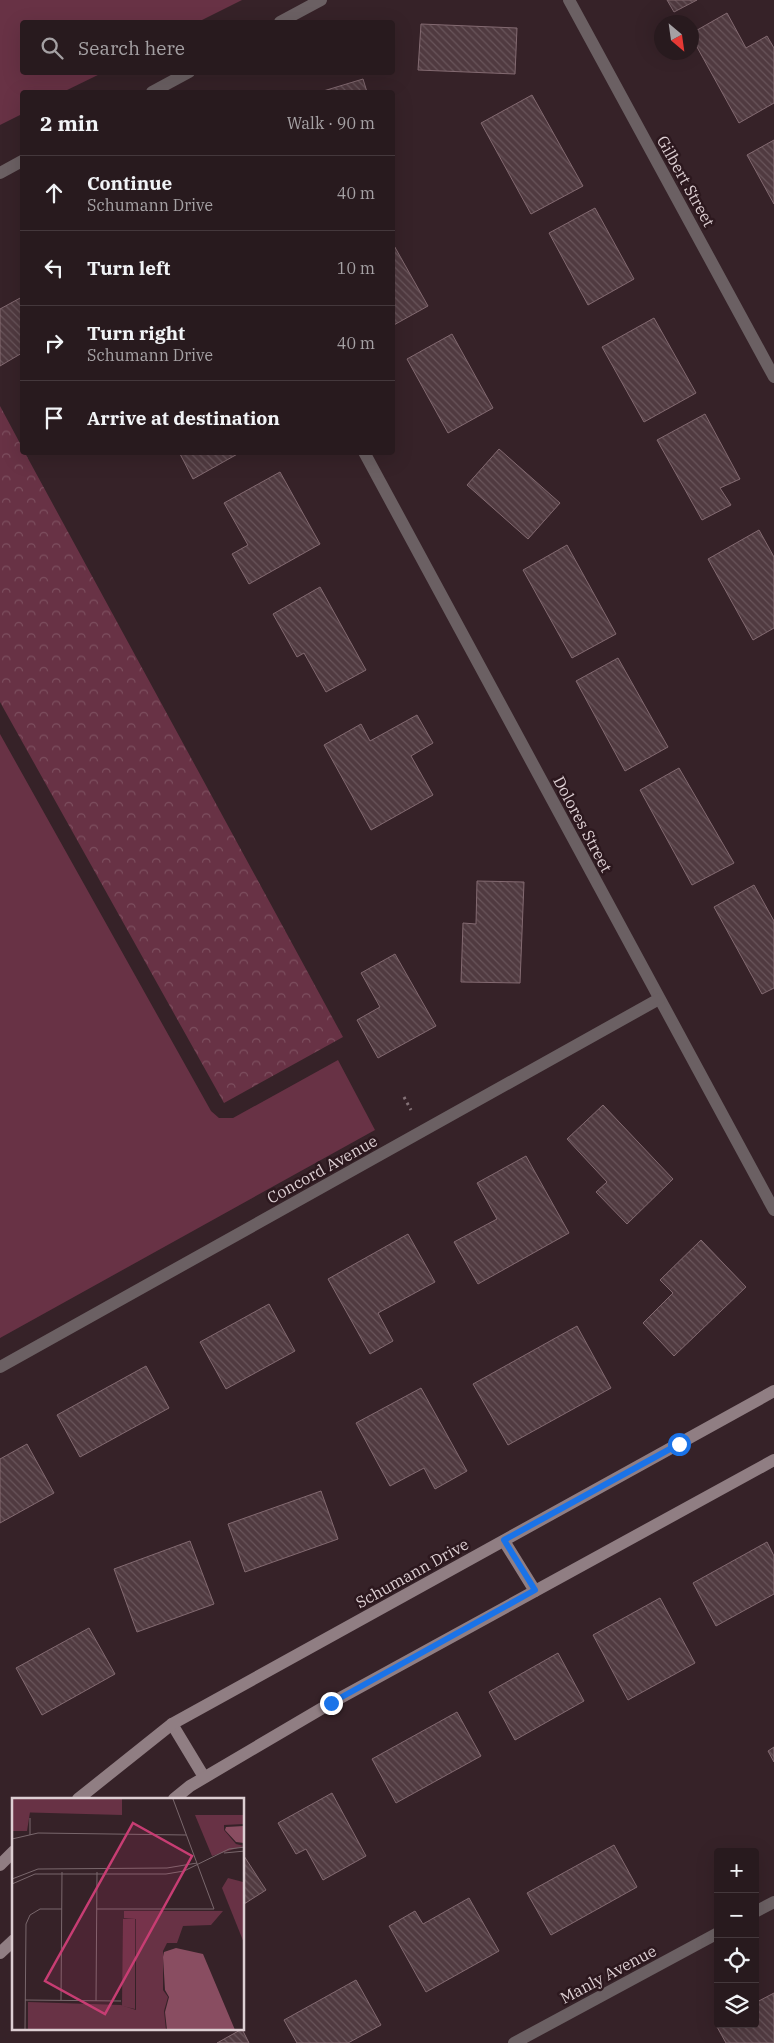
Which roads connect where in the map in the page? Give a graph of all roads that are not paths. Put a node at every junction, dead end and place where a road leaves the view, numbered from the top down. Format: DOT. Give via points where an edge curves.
graph roads {
  1 [pos="321,0"];
  2 [pos="569,0"];
  3 [pos="284,20"];
  4 [pos="185,75"];
  5 [pos="167,89"];
  6 [pos="20,162"];
  7 [pos="0,173"];
  8 [pos="774,377"];
  9 [pos="366,455"];
  10 [pos="659,999"];
  11 [pos="774,1210"];
  12 [pos="0,1367"];
  13 [pos="774,1391"];
  14 [pos="774,1460"];
  15 [pos="504,1540"];
  16 [pos="535,1590"];
  17 [pos="172,1724"];
  18 [pos="204,1777"];
  19 [pos="79,1798"];
  20 [pos="175,1798"];
  21 [pos="12,1853"];
  22 [pos="0,1865"];
  23 [pos="774,1902"];
  24 [pos="759,1910"];
  25 [pos="714,1935"];
  26 [pos="12,1942"];
  27 [pos="0,1953"];
  28 [pos="514,2043"];
  1 -- 3 [label="street"];
  2 -- 8 [label="street, Gilbert Street"];
  4 -- 5 [label="street"];
  6 -- 7 [label="street"];
  9 -- 10 [label="street, Dolores Street"];
  10 -- 11 [label="street, Dolores Street"];
  10 -- 12 [label="street, Concord Avenue"];
  13 -- 15 [label="street, Schumann Drive"];
  14 -- 16 [label="street"];
  15 -- 16 [label="street"];
  15 -- 17 [label="street, Schumann Drive"];
  16 -- 18 [label="street"];
  17 -- 18 [label="street"];
  17 -- 19 [label="street, Schumann Drive"];
  18 -- 20 [label="street"];
  21 -- 22 [label="street"];
  23 -- 24 [label="street"];
  25 -- 28 [label="street, Manly Avenue"];
  26 -- 27 [label="street"];
}
